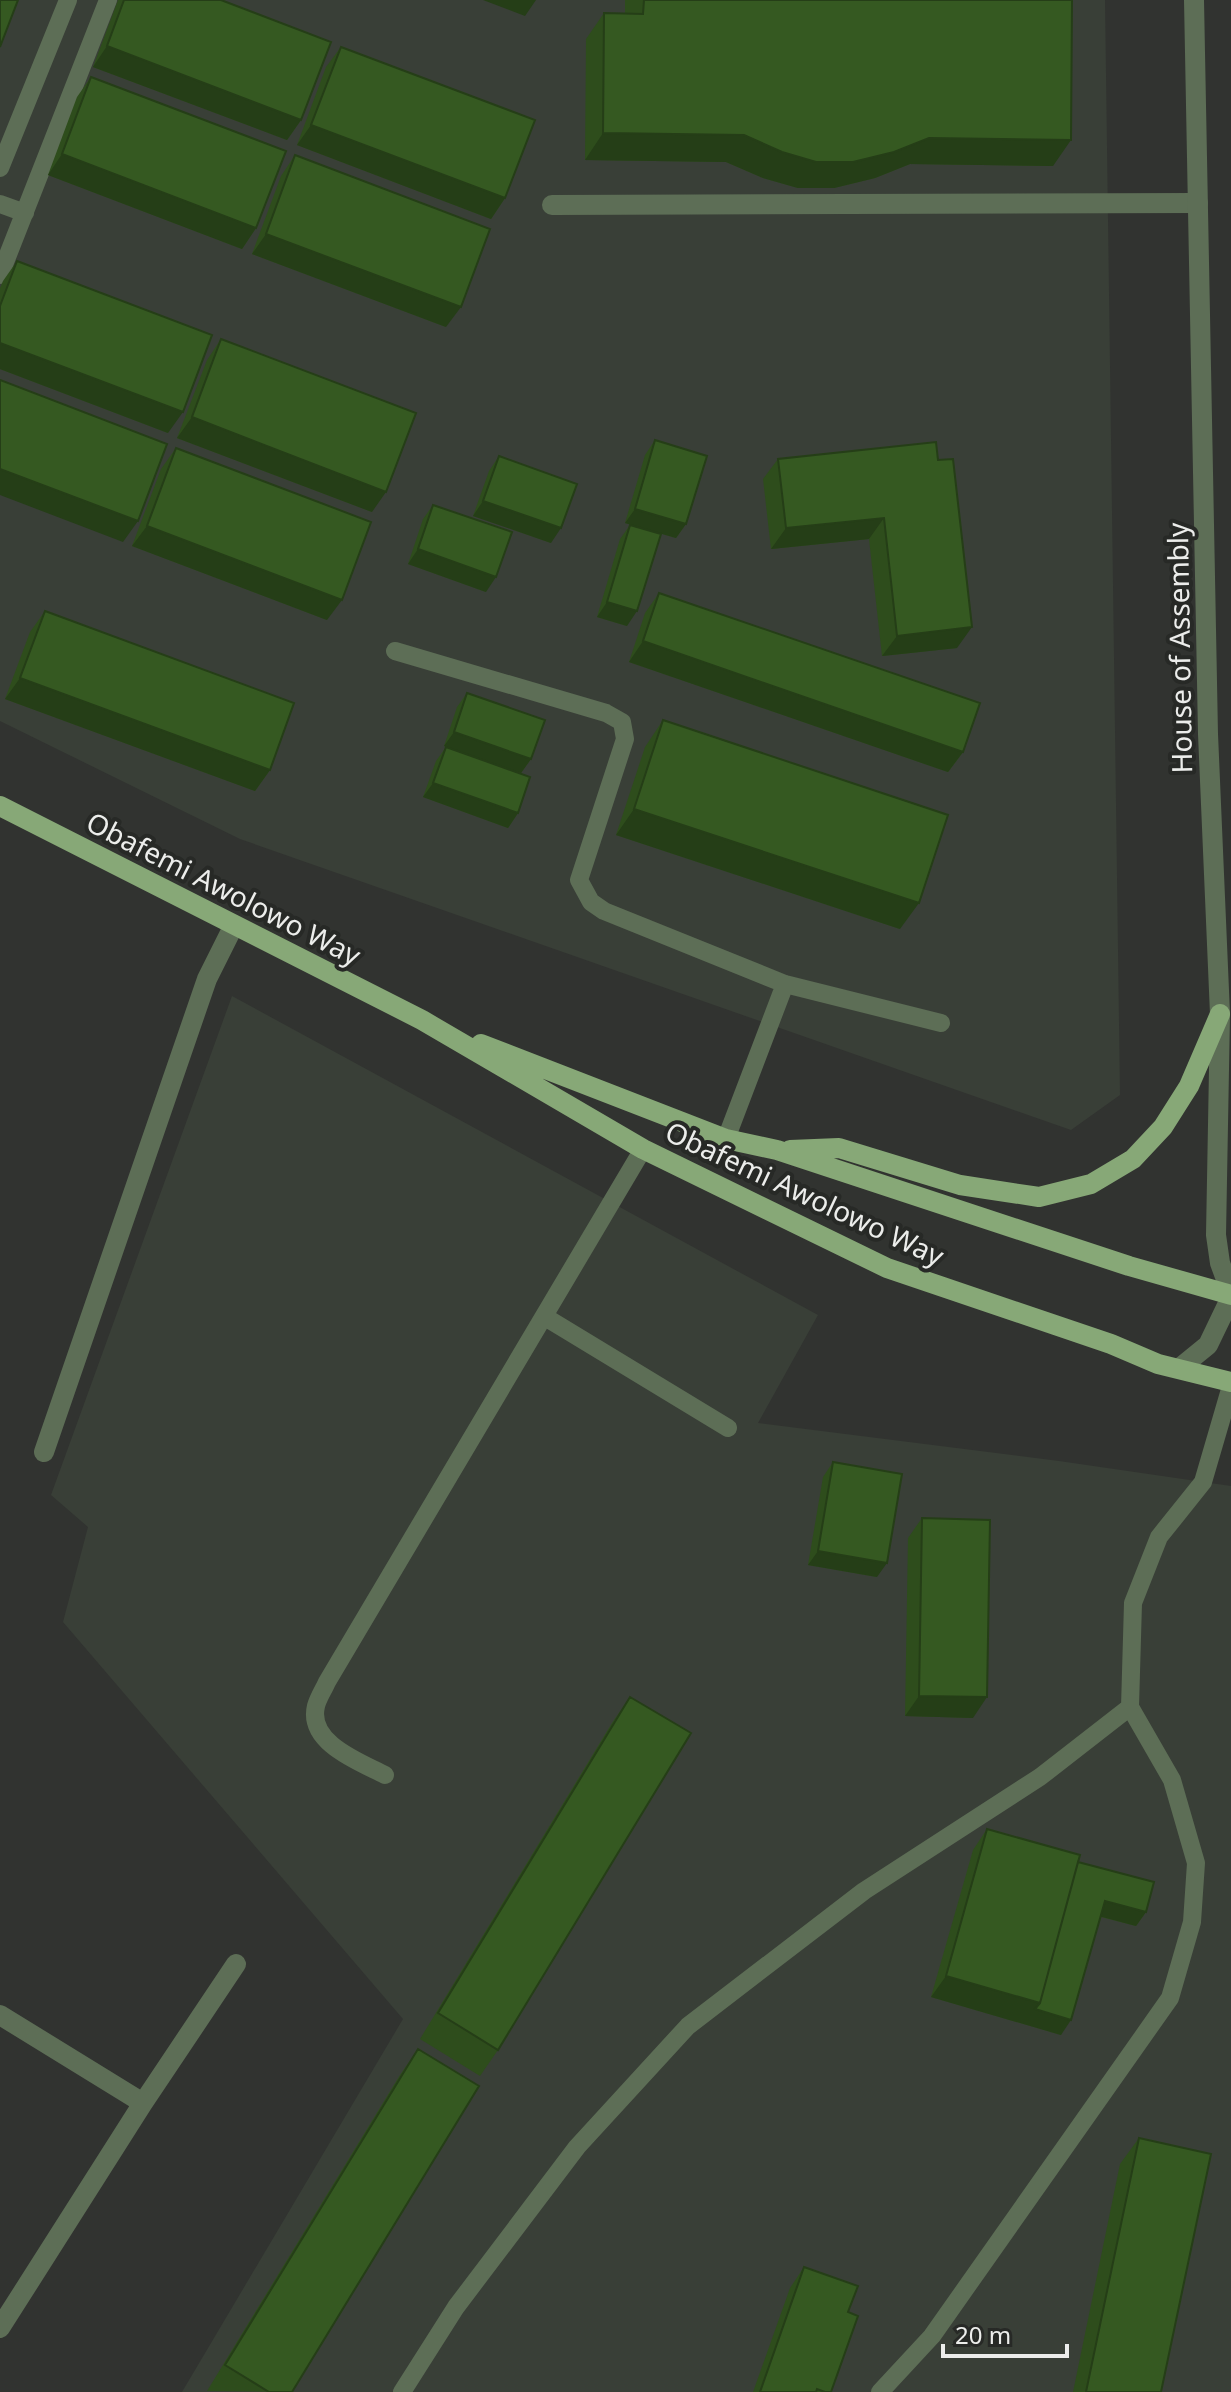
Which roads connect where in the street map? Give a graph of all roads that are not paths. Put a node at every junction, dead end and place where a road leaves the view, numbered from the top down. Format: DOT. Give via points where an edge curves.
graph roads {
  1 [pos="68,0"];
  2 [pos="108,0"];
  3 [pos="1194,0"];
  4 [pos="0,168"];
  5 [pos="1198,203"];
  6 [pos="0,204"];
  7 [pos="552,205"];
  8 [pos="25,213"];
  9 [pos="0,275"];
  10 [pos="395,651"];
  11 [pos="0,806"];
  12 [pos="234,925"];
  13 [pos="785,984"];
  14 [pos="1220,1014"];
  15 [pos="422,1020"];
  16 [pos="941,1023"];
  17 [pos="726,1139"];
  18 [pos="643,1149"];
  19 [pos="777,1150"];
  20 [pos="1231,1295"];
  21 [pos="545,1317"];
  22 [pos="1181,1367"];
  23 [pos="1231,1384"];
  24 [pos="728,1428"];
  25 [pos="44,1452"];
  26 [pos="1130,1707"];
  27 [pos="385,1775"];
  28 [pos="236,1964"];
  29 [pos="0,2015"];
  30 [pos="143,2103"];
  31 [pos="0,2328"];
  32 [pos="402,2392"];
  33 [pos="880,2392"];
  1 -- 4 [label="lane"];
  2 -- 8 [label="lane"];
  3 -- 5 [label="street, House of Assembly"];
  5 -- 7 [label="street"];
  5 -- 14 [label="street, House of Assembly" via="1208,734"];
  6 -- 8 [label="lane"];
  8 -- 9 [label="lane"];
  10 -- 13 [label="lane" via="622,722 625,739 579,880 591,902"];
  11 -- 12 [label="main road, Obafemi Awolowo Way"];
  12 -- 15 [label="main road, Obafemi Awolowo Way"];
  12 -- 25 [label="street" via="207,979"];
  13 -- 16 [label="lane"];
  13 -- 17 [label="lane"];
  14 -- 19 [label="main road" via="1189,1086 1163,1127 1133,1159 1091,1184 1039,1197 960,1185 839,1148"];
  14 -- 20 [label="street, House of Assembly" via="1216,1235"];
  15 -- 17 [label="main road, Obafemi Awolowo Way"];
  15 -- 18 [label="main road, Obafemi Awolowo Way"];
  17 -- 19 [label="main road, Obafemi Awolowo Way"];
  18 -- 21 [label="lane"];
  18 -- 22 [label="main road, Obafemi Awolowo Way" via="887,1268 1158,1364"];
  19 -- 20 [label="main road, Obafemi Awolowo Way"];
  20 -- 22 [label="street" via="1208,1345"];
  21 -- 24 [label="lane"];
  21 -- 27 [label="lane" via="315,1707 318,1726 332,1747"];
  22 -- 23 [label="main road, Obafemi Awolowo Way"];
  23 -- 26 [label="lane" via="1203,1482 1159,1537 1133,1603"];
  26 -- 32 [label="lane" via="1040,1777 864,1891 688,2026 577,2147 456,2307"];
  26 -- 33 [label="lane" via="1172,1780 1196,1863 1192,1922 1170,1998 932,2336"];
  28 -- 30 [label="street"];
  29 -- 30 [label="street"];
  30 -- 31 [label="street"];
}
